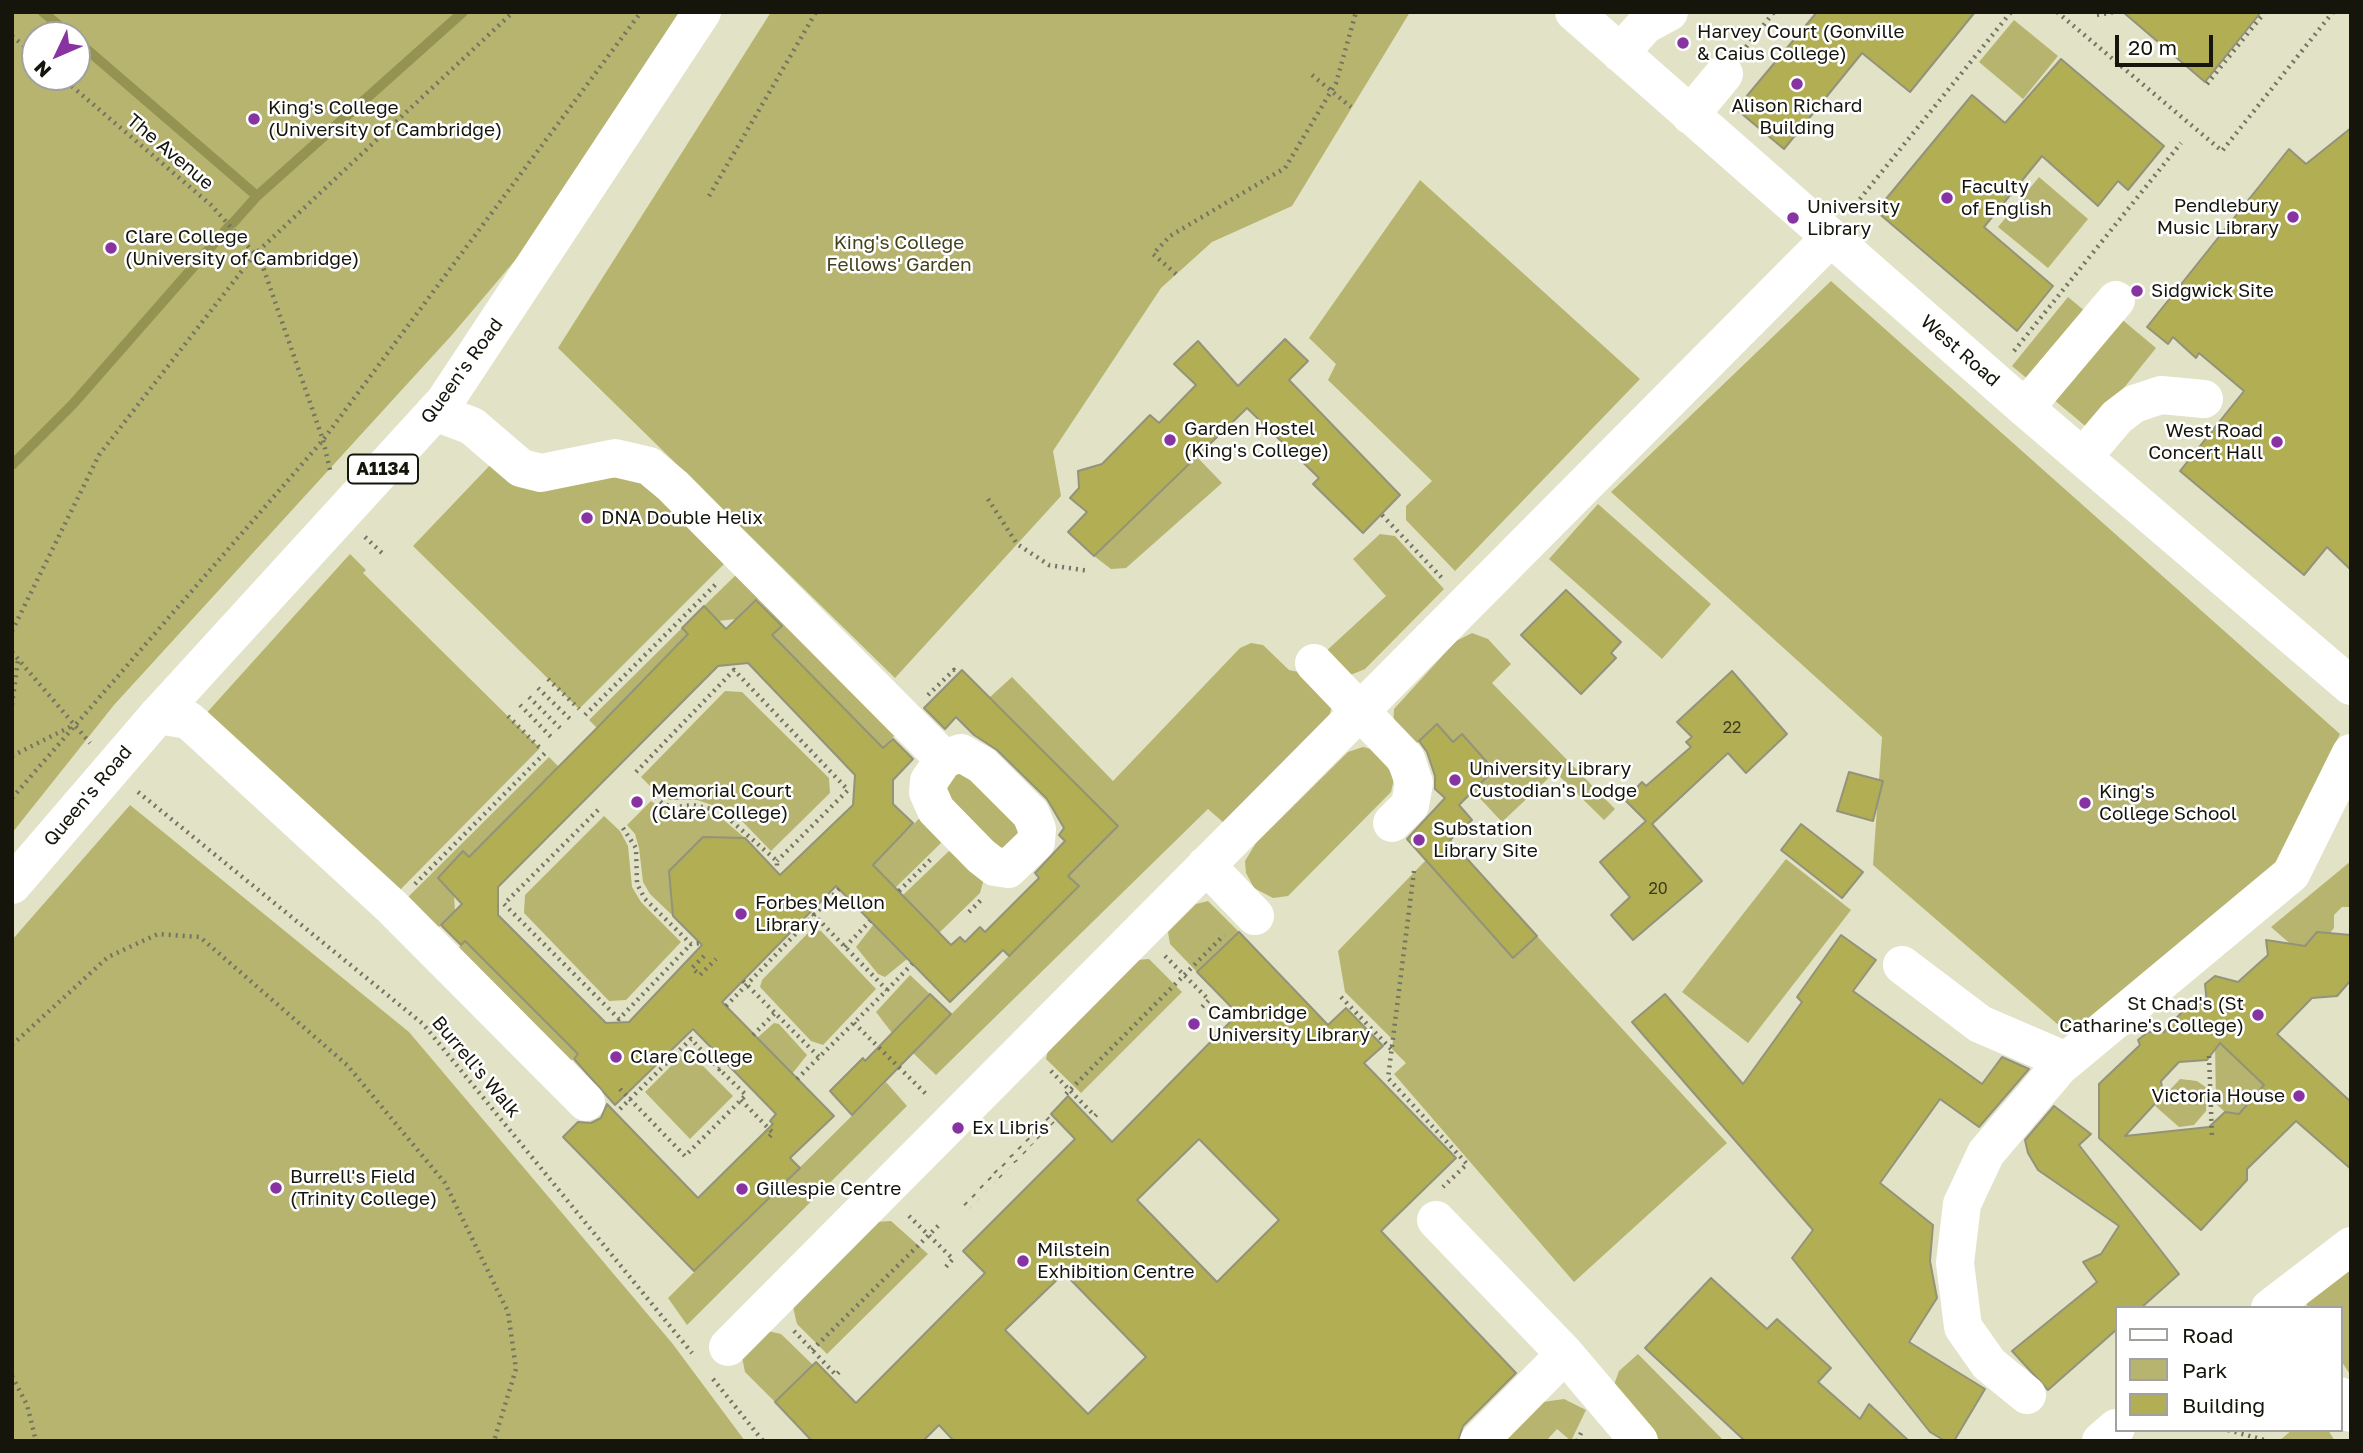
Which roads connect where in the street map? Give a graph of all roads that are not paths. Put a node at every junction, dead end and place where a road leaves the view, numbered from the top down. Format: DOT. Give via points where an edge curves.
graph roads {
  1 [pos="702,12"];
  2 [pos="1574,12"];
  3 [pos="1669,12"];
  4 [pos="1620,54"];
  5 [pos="1724,74"];
  6 [pos="1690,115"];
  7 [pos="1839,226"];
  8 [pos="2116,300"];
  9 [pos="2204,399"];
  10 [pos="2025,408"];
  11 [pos="435,412"];
  12 [pos="2083,457"];
  13 [pos="1314,663"];
  14 [pos="2347,674"];
  15 [pos="1362,712"];
  16 [pos="158,715"];
  17 [pos="2351,753"];
  18 [pos="944,759"];
  19 [pos="1392,823"];
  20 [pos="1206,866"];
  21 [pos="12,885"];
  22 [pos="1252,913"];
  23 [pos="1902,965"];
  24 [pos="2066,1061"];
  25 [pos="605,1104"];
  26 [pos="1444,1209"];
  27 [pos="2351,1245"];
  28 [pos="2277,1306"];
  29 [pos="1565,1354"];
  30 [pos="709,1358"];
  31 [pos="2027,1395"];
  32 [pos="1617,1424"];
  33 [pos="1479,1441"];
  1 -- 11 [label="street, Queen's Road / A1134" via="465,374"];
  2 -- 4 [label="street, West Road"];
  3 -- 4 [label="street" via="1645,24"];
  4 -- 6 [label="street, West Road"];
  5 -- 6 [label="street"];
  6 -- 7 [label="street, West Road"];
  7 -- 10 [label="street, West Road"];
  7 -- 15 [label="street"];
  8 -- 10 [label="street"];
  9 -- 12 [label="street" via="2161,395 2134,404"];
  10 -- 12 [label="street, West Road"];
  11 -- 16 [label="street, Queen's Road / A1134"];
  11 -- 18 [label="street" via="472,426 521,468 541,473 615,458 649,466"];
  12 -- 14 [label="street, West Road"];
  13 -- 15 [label="street"];
  15 -- 19 [label="street" via="1406,759 1414,783 1410,805"];
  15 -- 20 [label="street"];
  16 -- 21 [label="street, Queen's Road / A1134"];
  16 -- 25 [label="street" via="188,720"];
  17 -- 24 [label="street" via="2291,874"];
  18 -- 18 [label="street" via="961,753 982,765 1031,814 1036,842 1008,869 995,867 936,810 928,792 929,781"];
  20 -- 22 [label="street"];
  20 -- 30 [label="street" via="769,1306"];
  23 -- 24 [label="street" via="1980,1024"];
  24 -- 31 [label="street" via="1986,1153 1962,1204 1955,1263 1964,1327 1989,1364"];
  26 -- 29 [label="street"];
  27 -- 28 [label="street"];
  29 -- 32 [label="street"];
  29 -- 33 [label="street"];
}
